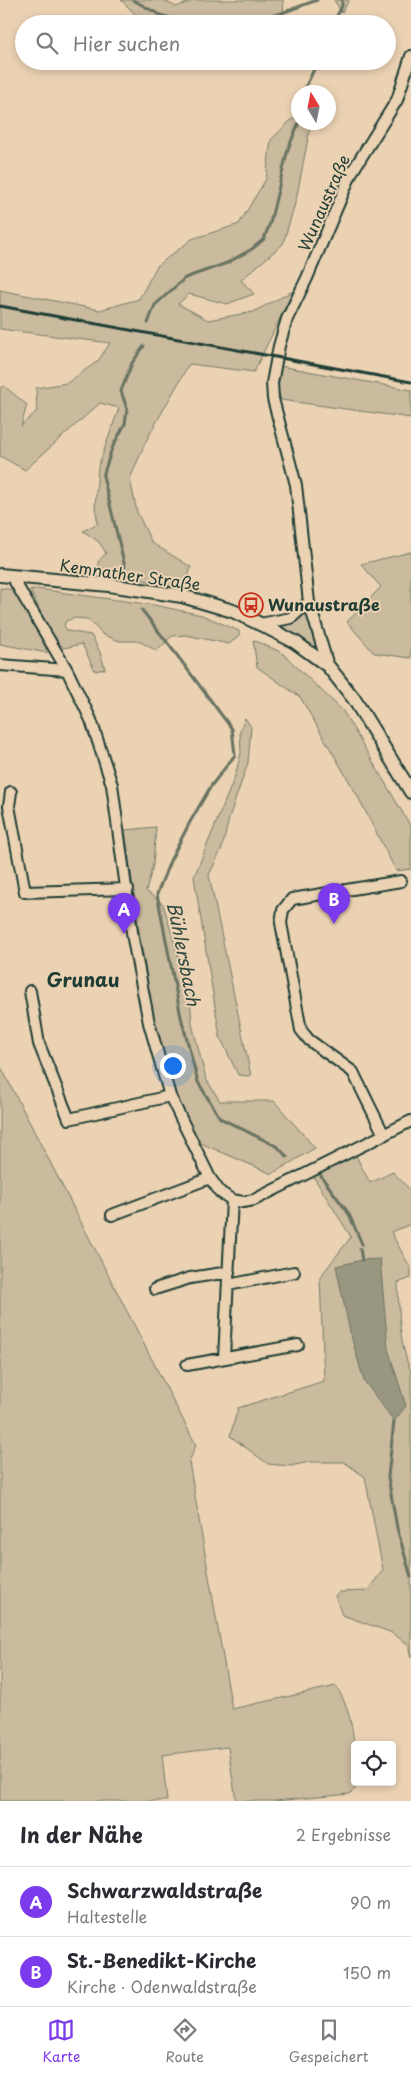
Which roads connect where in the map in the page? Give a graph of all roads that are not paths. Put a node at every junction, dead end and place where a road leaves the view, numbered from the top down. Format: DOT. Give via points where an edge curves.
graph roads {
  1 [pos="411,56"];
  2 [pos="6,576"];
  3 [pos="309,602"];
  4 [pos="260,624"];
  5 [pos="0,665"];
  6 [pos="328,666"];
  7 [pos="67,670"];
  8 [pos="11,792"];
  9 [pos="411,792"];
  10 [pos="401,881"];
  11 [pos="128,889"];
  12 [pos="30,991"];
  13 [pos="170,1096"];
  14 [pos="411,1121"];
  15 [pos="384,1134"];
  16 [pos="210,1178"];
  17 [pos="232,1200"];
  18 [pos="112,1215"];
  19 [pos="229,1272"];
  20 [pos="294,1272"];
  21 [pos="228,1285"];
  22 [pos="155,1289"];
  23 [pos="298,1346"];
  24 [pos="224,1358"];
  25 [pos="187,1366"];
  1 -- 3 [label="street, Wunaustraße" via="397,100 352,172 287,319 276,358 272,392 296,484"];
  2 -- 4 [label="main road, Kemnather Straße" via="182,596 233,611"];
  2 -- 7 [label="street"];
  3 -- 4 [label="street" via="291,618"];
  3 -- 6 [label="street, Wunaustraße"];
  4 -- 6 [label="main road, Kemnather Straße" via="295,642"];
  5 -- 7 [label="street"];
  6 -- 9 [label="main road, Kemnather Straße" via="354,699"];
  7 -- 11 [label="street" via="91,720 112,785"];
  8 -- 11 [label="street" via="9,806 25,892"];
  10 -- 15 [label="street" via="292,899 280,924 301,1030 309,1040 353,1072"];
  11 -- 13 [label="street" via="133,939 149,1023"];
  12 -- 13 [label="street" via="38,1044 69,1119"];
  13 -- 16 [label="street"];
  14 -- 15 [label="street"];
  15 -- 17 [label="street" via="254,1200"];
  16 -- 17 [label="street" via="220,1192"];
  16 -- 18 [label="street"];
  17 -- 19 [label="street"];
  19 -- 21 [label="street"];
  19 -- 22 [label="street" via="190,1278"];
  20 -- 21 [label="street"];
  21 -- 24 [label="street"];
  23 -- 24 [label="street"];
  24 -- 25 [label="street"];
}
